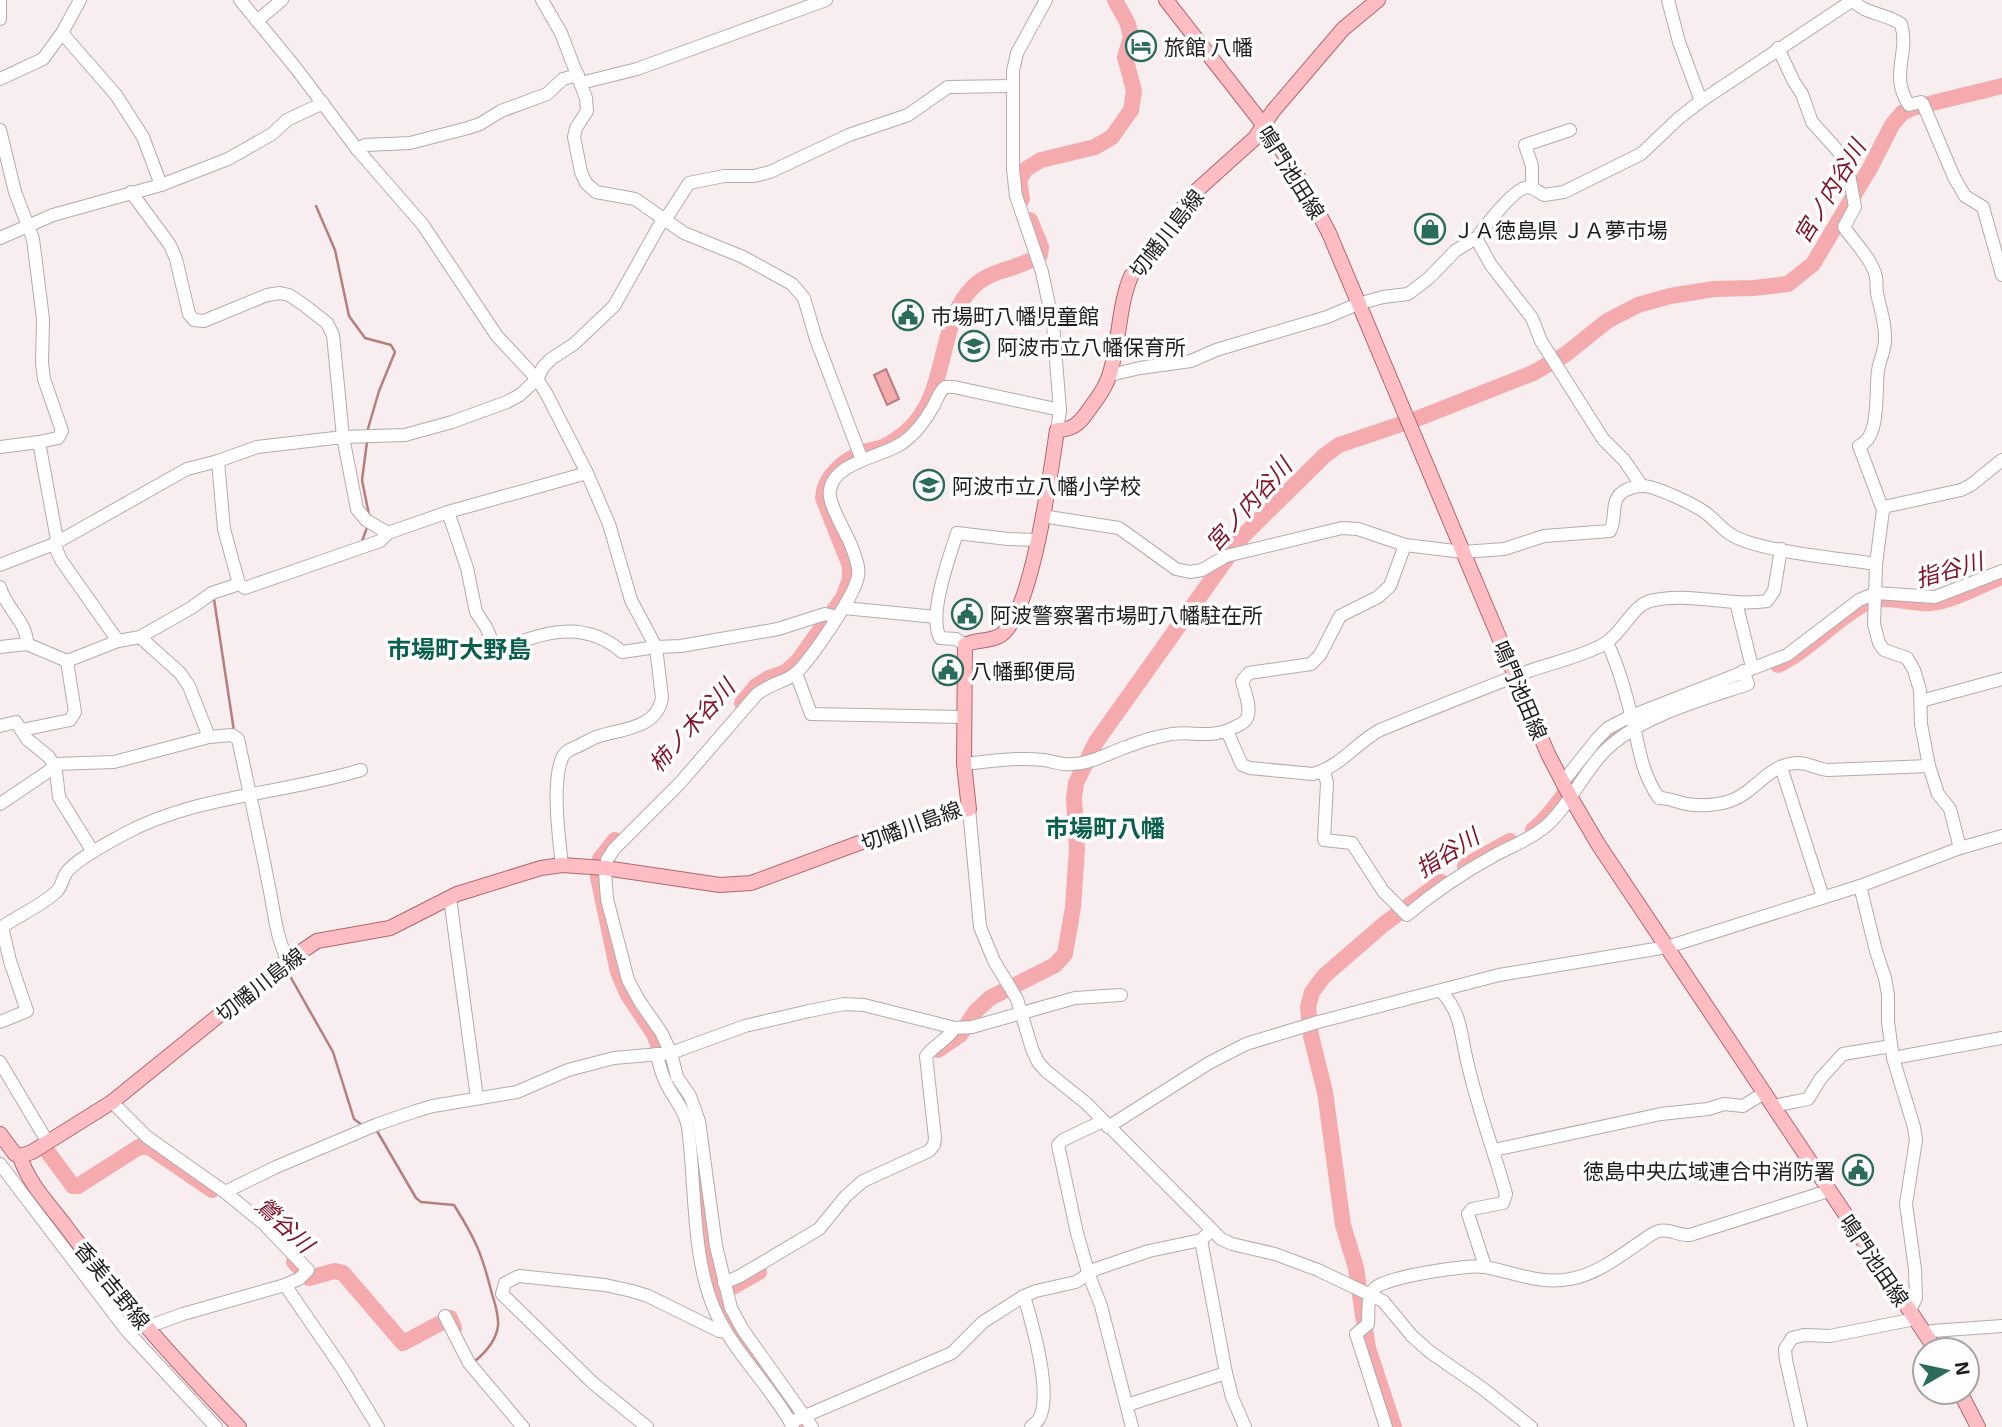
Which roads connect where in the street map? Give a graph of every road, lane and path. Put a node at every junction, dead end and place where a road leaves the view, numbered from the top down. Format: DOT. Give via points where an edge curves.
graph roads {
  1 [pos="1,0"];
  2 [pos="80,0"];
  3 [pos="240,0"];
  4 [pos="282,0"];
  5 [pos="542,0"];
  6 [pos="826,0"];
  7 [pos="1046,0"];
  8 [pos="1166,0"];
  9 [pos="1378,0"];
  10 [pos="1668,0"];
  11 [pos="784,6"];
  12 [pos="0,19"];
  13 [pos="257,20"];
  14 [pos="62,33"];
  15 [pos="1779,48"];
  16 [pos="0,79"];
  17 [pos="579,79"];
  18 [pos="1012,86"];
  19 [pos="1701,101"];
  20 [pos="323,103"];
  21 [pos="1264,125"];
  22 [pos="0,130"];
  23 [pos="1570,130"];
  24 [pos="356,149"];
  25 [pos="161,185"];
  26 [pos="1532,188"];
  27 [pos="131,192"];
  28 [pos="663,219"];
  29 [pos="29,226"];
  30 [pos="1480,233"];
  31 [pos="0,238"];
  32 [pos="2002,275"];
  33 [pos="1358,304"];
  34 [pos="1110,375"];
  35 [pos="537,379"];
  36 [pos="1060,410"];
  37 [pos="1057,430"];
  38 [pos="343,437"];
  39 [pos="39,442"];
  40 [pos="0,447"];
  41 [pos="862,460"];
  42 [pos="2002,460"];
  43 [pos="218,461"];
  44 [pos="587,473"];
  45 [pos="1642,486"];
  46 [pos="1883,510"];
  47 [pos="448,512"];
  48 [pos="1042,516"];
  49 [pos="388,533"];
  50 [pos="1039,540"];
  51 [pos="55,542"];
  52 [pos="1405,545"];
  53 [pos="1781,549"];
  54 [pos="1463,552"];
  55 [pos="1876,564"];
  56 [pos="0,565"];
  57 [pos="2002,571"];
  58 [pos="242,586"];
  59 [pos="0,587"];
  60 [pos="1876,598"];
  61 [pos="1736,602"];
  62 [pos="836,614"];
  63 [pos="936,617"];
  64 [pos="140,637"];
  65 [pos="118,641"];
  66 [pos="1607,642"];
  67 [pos="27,644"];
  68 [pos="965,645"];
  69 [pos="0,647"];
  70 [pos="656,647"];
  71 [pos="67,662"];
  72 [pos="796,673"];
  73 [pos="1747,673"];
  74 [pos="1515,677"];
  75 [pos="2002,679"];
  76 [pos="1921,701"];
  77 [pos="963,717"];
  78 [pos="1633,723"];
  79 [pos="0,726"];
  80 [pos="22,730"];
  81 [pos="1227,731"];
  82 [pos="209,737"];
  83 [pos="964,764"];
  84 [pos="1929,766"];
  85 [pos="55,767"];
  86 [pos="1781,767"];
  87 [pos="361,771"];
  88 [pos="1324,771"];
  89 [pos="1567,791"];
  90 [pos="248,796"];
  91 [pos="0,804"];
  92 [pos="969,809"];
  93 [pos="2002,836"];
  94 [pos="1960,848"];
  95 [pos="93,852"];
  96 [pos="562,865"];
  97 [pos="601,868"];
  98 [pos="1860,886"];
  99 [pos="1823,897"];
  100 [pos="450,898"];
  101 [pos="1667,947"];
  102 [pos="285,962"];
  103 [pos="1441,991"];
  104 [pos="1121,995"];
  105 [pos="1023,1011"];
  106 [pos="0,1022"];
  107 [pos="962,1028"];
  108 [pos="2002,1038"];
  109 [pos="1892,1052"];
  110 [pos="664,1054"];
  111 [pos="0,1062"];
  112 [pos="1764,1093"];
  113 [pos="477,1098"];
  114 [pos="112,1102"];
  115 [pos="1773,1106"];
  116 [pos="1105,1124"];
  117 [pos="0,1134"];
  118 [pos="47,1141"];
  119 [pos="1493,1150"];
  120 [pos="20,1156"];
  121 [pos="0,1164"];
  122 [pos="1828,1191"];
  123 [pos="225,1192"];
  124 [pos="1206,1236"];
  125 [pos="1483,1267"];
  126 [pos="1089,1275"];
  127 [pos="719,1281"];
  128 [pos="285,1285"];
  129 [pos="1364,1291"];
  130 [pos="1024,1296"];
  131 [pos="1913,1315"];
  132 [pos="446,1319"];
  133 [pos="2002,1326"];
  134 [pos="147,1327"];
  135 [pos="726,1332"];
  136 [pos="1926,1335"];
  137 [pos="1226,1373"];
  138 [pos="1127,1405"];
  139 [pos="1968,1406"];
  140 [pos="797,1420"];
  141 [pos="216,1427"];
  142 [pos="239,1427"];
  143 [pos="379,1427"];
  144 [pos="523,1427"];
  145 [pos="647,1427"];
  146 [pos="812,1427"];
  147 [pos="1031,1427"];
  148 [pos="1132,1427"];
  149 [pos="1245,1427"];
  150 [pos="1386,1427"];
  151 [pos="1531,1427"];
  152 [pos="1801,1427"];
  153 [pos="1978,1427"];
  1 -- 12 [label="street"];
  2 -- 14 [label="street"];
  3 -- 13 [label="street"];
  4 -- 13 [label="street"];
  5 -- 17 [label="street"];
  6 -- 11 [label="street"];
  7 -- 18 [label="street" via="1017,53"];
  8 -- 21 [label="main road, 鳴門池田線"];
  9 -- 21 [label="main road, 切幡川島線" via="1343,29"];
  10 -- 19 [label="street"];
  11 -- 17 [label="street" via="637,69"];
  13 -- 20 [label="street"];
  14 -- 16 [label="street" via="43,59"];
  14 -- 25 [label="street" via="116,95 143,137"];
  15 -- 19 [label="street"];
  15 -- 32 [label="street" via="1853,0 1901,24 1899,77 1905,99 1909,105 1921,102 1965,196 1983,207"];
  15 -- 46 [label="street" via="1812,122 1839,152 1849,174 1855,206 1844,227 1876,277 1885,342 1878,369 1876,415 1870,435 1859,446"];
  17 -- 24 [label="street" via="563,79 547,94 468,128 410,143"];
  17 -- 28 [label="street" via="587,111 575,137 586,183 596,192 635,199"];
  18 -- 28 [label="street" via="948,87 908,115 849,135 770,172 689,183"];
  18 -- 36 [label="street" via="1016,196 1054,324"];
  19 -- 26 [label="street" via="1641,154 1564,192 1544,195"];
  20 -- 24 [label="street"];
  20 -- 25 [label="street" via="287,120 228,159"];
  21 -- 33 [label="main road, 鳴門池田線" via="1329,233"];
  21 -- 34 [label="main road, 切幡川島線" via="1195,192 1131,276 1124,292"];
  22 -- 29 [label="street" via="15,192"];
  23 -- 26 [label="street" via="1525,145 1532,166"];
  24 -- 35 [label="street" via="423,225 497,336"];
  25 -- 27 [label="street"];
  26 -- 30 [label="street" via="1520,190"];
  27 -- 29 [label="street"];
  27 -- 38 [label="street" via="170,245 194,320 204,321 280,293 327,323 333,335"];
  28 -- 35 [label="street" via="614,306 551,359"];
  28 -- 41 [label="street" via="684,233 771,271 804,298"];
  29 -- 31 [label="street"];
  29 -- 39 [label="street" via="43,319 44,379 62,432 58,438"];
  33 -- 34 [label="street" via="1191,361"];
  33 -- 45 [label="street" via="1417,289 1455,251 1476,238 1532,318 1541,341 1603,439"];
  33 -- 54 [label="main road, 鳴門池田線"];
  34 -- 37 [label="main road, 切幡川島線" via="1081,421"];
  35 -- 38 [label="street" via="520,395 452,422 405,435"];
  35 -- 44 [label="street"];
  36 -- 37 [label="street"];
  36 -- 41 [label="street" via="945,387 918,429 902,444"];
  37 -- 48 [label="main road"];
  38 -- 43 [label="street" via="257,447"];
  38 -- 49 [label="street" via="357,509"];
  39 -- 40 [label="street"];
  39 -- 51 [label="street"];
  41 -- 62 [label="street" via="846,469 829,491 859,574 854,592"];
  42 -- 46 [label="street" via="1961,490"];
  43 -- 51 [label="street" via="175,474"];
  43 -- 58 [label="street" via="225,529"];
  44 -- 47 [label="street"];
  44 -- 70 [label="street" via="609,524 631,600"];
  45 -- 53 [label="street" via="1704,512 1729,534"];
  45 -- 54 [label="street" via="1618,495 1610,531 1544,536 1504,549"];
  46 -- 55 [label="street"];
  47 -- 49 [label="street"];
  47 -- 70 [label="street" via="476,612 495,648 562,630 596,636 622,652"];
  48 -- 50 [label="main road"];
  48 -- 52 [label="street" via="1119,528 1176,569 1191,572 1226,556 1342,528"];
  49 -- 58 [label="street" via="380,541"];
  50 -- 63 [label="street" via="957,533"];
  50 -- 68 [label="main road" via="1011,624 1001,635"];
  51 -- 56 [label="street"];
  51 -- 65 [label="street" via="61,560"];
  52 -- 54 [label="street"];
  52 -- 81 [label="street" via="1390,586 1340,615 1311,664 1249,673 1242,681 1247,718"];
  53 -- 55 [label="street"];
  53 -- 61 [label="street" via="1774,591 1767,601"];
  54 -- 74 [label="main road, 鳴門池田線"];
  55 -- 60 [label="street"];
  57 -- 60 [label="street" via="1935,597"];
  58 -- 64 [label="street" via="212,593"];
  59 -- 67 [label="street" via="23,623"];
  60 -- 73 [label="street" via="1859,600 1787,655"];
  60 -- 76 [label="street" via="1874,624 1879,643 1884,650 1907,658"];
  61 -- 66 [label="street" via="1688,597 1649,601"];
  61 -- 73 [label="street"];
  62 -- 63 [label="street"];
  62 -- 70 [label="street" via="778,629"];
  62 -- 72 [label="street"];
  63 -- 68 [label="street" via="940,638"];
  64 -- 65 [label="street"];
  64 -- 82 [label="street" via="189,686"];
  65 -- 71 [label="street"];
  66 -- 74 [label="street"];
  66 -- 78 [label="street"];
  67 -- 69 [label="street"];
  67 -- 71 [label="street"];
  68 -- 77 [label="main road, 切幡川島線"];
  70 -- 96 [label="street" via="662,698 649,721 594,738 563,757 558,838"];
  71 -- 80 [label="street" via="75,712 70,720"];
  72 -- 77 [label="street" via="811,714"];
  72 -- 97 [label="street" via="757,694"];
  73 -- 78 [label="street" via="1748,684"];
  74 -- 88 [label="street" via="1380,730"];
  74 -- 89 [label="main road, 鳴門池田線"];
  75 -- 76 [label="street"];
  76 -- 84 [label="street"];
  77 -- 83 [label="main road, 切幡川島線"];
  78 -- 86 [label="street" via="1642,767 1659,799 1689,804 1732,801"];
  78 -- 89 [label="street" via="1608,728 1597,739"];
  79 -- 80 [label="street" via="16,722"];
  80 -- 85 [label="street"];
  81 -- 83 [label="street" via="1167,734 1109,756 1066,765 1010,759"];
  81 -- 88 [label="street" via="1242,765 1313,774"];
  82 -- 85 [label="street" via="114,762"];
  82 -- 90 [label="street" via="234,736"];
  83 -- 92 [label="main road, 切幡川島線"];
  84 -- 86 [label="street" via="1828,770 1796,763"];
  84 -- 94 [label="street" via="1938,794 1950,809"];
  85 -- 91 [label="street"];
  85 -- 95 [label="street" via="59,797"];
  86 -- 99 [label="street"];
  87 -- 90 [label="street"];
  88 -- 89 [label="street" via="1324,840 1352,843 1383,891 1407,915 1471,870 1533,836 1548,824"];
  89 -- 101 [label="main road, 鳴門池田線"];
  90 -- 95 [label="street" via="157,819"];
  90 -- 102 [label="street"];
  92 -- 97 [label="main road, 切幡川島線" via="924,820 741,885"];
  92 -- 105 [label="street" via="980,927"];
  93 -- 94 [label="street"];
  94 -- 98 [label="street"];
  95 -- 106 [label="street" via="66,873 58,891 2,927 27,1011"];
  96 -- 97 [label="main road, 切幡川島線"];
  96 -- 100 [label="main road, 切幡川島線"];
  97 -- 110 [label="street" via="628,980 661,1032"];
  98 -- 99 [label="street"];
  98 -- 109 [label="street" via="1885,978"];
  99 -- 101 [label="street"];
  100 -- 102 [label="main road, 切幡川島線" via="390,928 317,941"];
  100 -- 113 [label="street"];
  101 -- 103 [label="street" via="1516,971"];
  101 -- 112 [label="main road, 鳴門池田線"];
  102 -- 114 [label="main road, 切幡川島線"];
  103 -- 116 [label="street" via="1246,1044"];
  103 -- 119 [label="street" via="1459,1015"];
  104 -- 105 [label="street" via="1075,998"];
  105 -- 107 [label="street"];
  105 -- 116 [label="street" via="1038,1062"];
  107 -- 110 [label="street" via="844,1004 745,1026"];
  107 -- 127 [label="street" via="926,1056 935,1138 929,1151 863,1181 819,1229 740,1276"];
  108 -- 109 [label="street"];
  109 -- 115 [label="street" via="1843,1054 1808,1099"];
  109 -- 131 [label="street" via="1916,1140 1906,1204 1915,1269"];
  110 -- 113 [label="street" via="614,1058 568,1070 517,1092"];
  110 -- 127 [label="street" via="690,1096 699,1121"];
  111 -- 118 [label="street"];
  112 -- 115 [label="main road, 鳴門池田線"];
  112 -- 119 [label="street" via="1743,1106 1724,1104 1661,1114"];
  113 -- 123 [label="street" via="378,1124"];
  114 -- 118 [label="main road, 切幡川島線"];
  114 -- 123 [label="street" via="147,1137"];
  115 -- 122 [label="main road, 鳴門池田線"];
  116 -- 124 [label="street" via="1186,1201"];
  116 -- 126 [label="street" via="1058,1145"];
  117 -- 120 [label="main road, 香美吉野線"];
  118 -- 120 [label="main road, 切幡川島線"];
  119 -- 125 [label="street" via="1506,1195 1503,1203 1472,1209 1468,1214"];
  120 -- 134 [label="main road, 香美吉野線" via="34,1185 108,1284"];
  121 -- 141 [label="street" via="127,1331"];
  122 -- 125 [label="street" via="1690,1235 1658,1231 1610,1262 1572,1279 1517,1276"];
  122 -- 131 [label="main road, 鳴門池田線"];
  123 -- 128 [label="street" via="308,1270"];
  124 -- 126 [label="street" via="1149,1251"];
  124 -- 129 [label="street" via="1275,1254"];
  124 -- 137 [label="street"];
  125 -- 129 [label="street" via="1441,1271"];
  126 -- 130 [label="street"];
  126 -- 138 [label="street"];
  127 -- 135 [label="street" via="717,1315"];
  127 -- 140 [label="street"];
  128 -- 134 [label="street"];
  128 -- 143 [label="street"];
  129 -- 150 [label="street" via="1363,1328 1356,1334"];
  129 -- 151 [label="street" via="1383,1301 1430,1352"];
  130 -- 140 [label="street" via="984,1322 952,1353"];
  130 -- 147 [label="street" via="1036,1338 1044,1400 1039,1420"];
  131 -- 136 [label="main road, 鳴門池田線"];
  131 -- 152 [label="street" via="1830,1336 1792,1338 1785,1349 1786,1360"];
  132 -- 144 [label="street" via="469,1363"];
  133 -- 136 [label="street"];
  134 -- 142 [label="main road, 香美吉野線"];
  135 -- 140 [label="street"];
  135 -- 145 [label="street" via="648,1296 605,1285 519,1276 505,1283 502,1294"];
  137 -- 138 [label="street"];
  137 -- 149 [label="street"];
  138 -- 148 [label="street"];
  139 -- 153 [label="main road"];
  140 -- 146 [label="street"];
}
